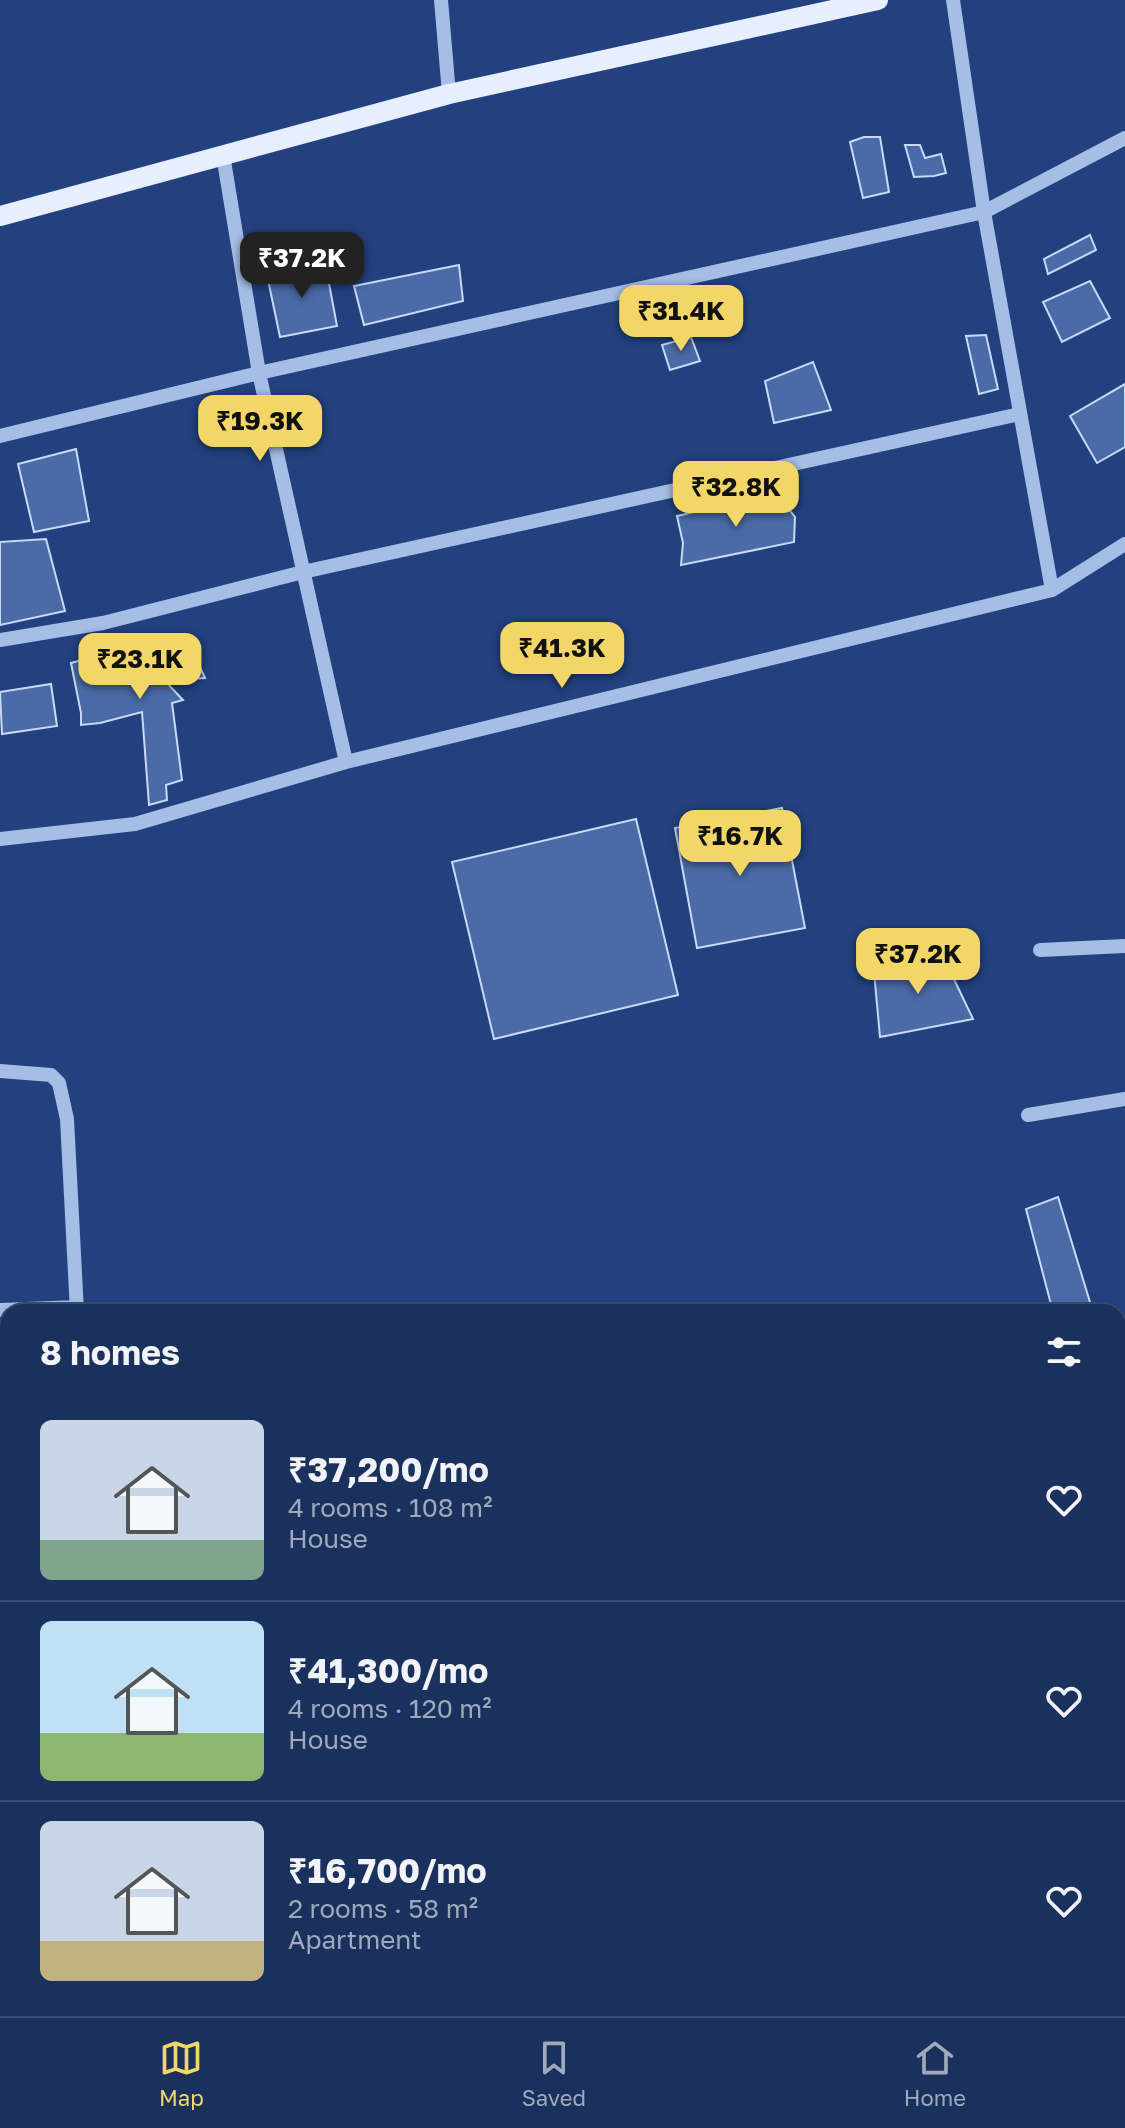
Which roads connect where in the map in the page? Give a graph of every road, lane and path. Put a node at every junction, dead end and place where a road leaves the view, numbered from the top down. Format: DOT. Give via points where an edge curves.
graph roads {
  1 [pos="441,0"];
  2 [pos="878,0"];
  3 [pos="953,0"];
  4 [pos="449,94"];
  5 [pos="1125,138"];
  6 [pos="223,155"];
  7 [pos="984,212"];
  8 [pos="0,216"];
  9 [pos="259,373"];
  10 [pos="1020,414"];
  11 [pos="0,436"];
  12 [pos="1125,544"];
  13 [pos="303,572"];
  14 [pos="1052,590"];
  15 [pos="0,640"];
  16 [pos="346,762"];
  17 [pos="0,839"];
  18 [pos="1125,946"];
  19 [pos="1040,950"];
  20 [pos="0,1071"];
  21 [pos="1125,1099"];
  22 [pos="1028,1115"];
  23 [pos="77,1304"];
  1 -- 4 [label="street"];
  2 -- 4 [label="main road"];
  3 -- 7 [label="street"];
  4 -- 6 [label="main road"];
  5 -- 7 [label="street"];
  6 -- 8 [label="main road"];
  6 -- 9 [label="street"];
  7 -- 9 [label="street"];
  7 -- 10 [label="street"];
  9 -- 11 [label="street"];
  9 -- 13 [label="street"];
  10 -- 13 [label="street"];
  10 -- 14 [label="street"];
  12 -- 14 [label="street"];
  13 -- 15 [label="street" via="103,623"];
  13 -- 16 [label="street"];
  14 -- 16 [label="street"];
  16 -- 17 [label="street" via="135,824"];
  18 -- 19 [label="street"];
  20 -- 23 [label="street" via="51,1075 59,1083 67,1119"];
  21 -- 22 [label="street"];
}
